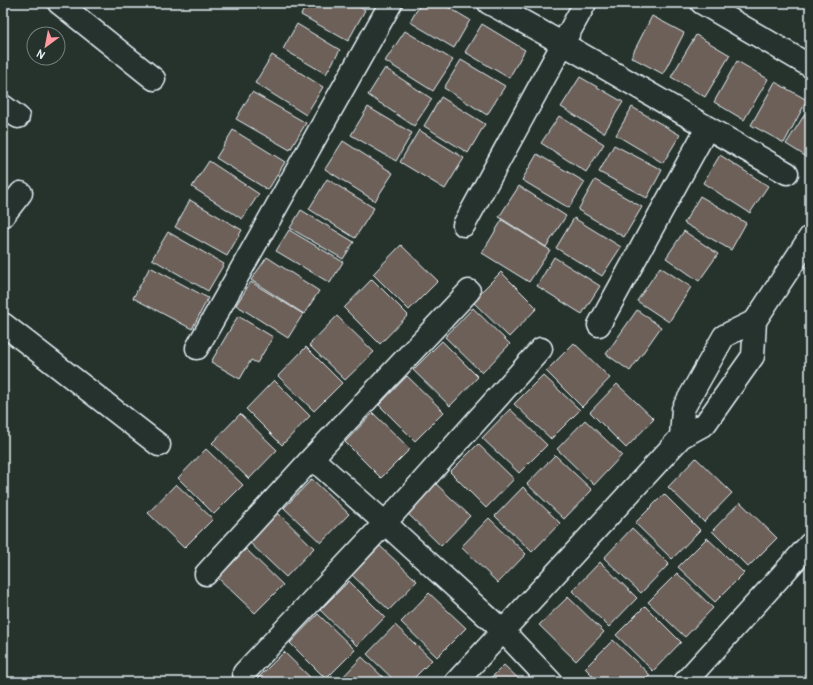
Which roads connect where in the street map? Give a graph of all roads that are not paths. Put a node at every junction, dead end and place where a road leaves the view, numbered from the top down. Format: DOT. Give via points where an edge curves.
graph roads {
  1 [pos="59,3"];
  2 [pos="391,3"];
  3 [pos="489,3"];
  4 [pos="585,3"];
  5 [pos="702,3"];
  6 [pos="563,43"];
  7 [pos="810,66"];
  8 [pos="154,79"];
  9 [pos="707,128"];
  10 [pos="787,172"];
  11 [pos="20,193"];
  12 [pos="3,216"];
  13 [pos="464,225"];
  14 [pos="810,237"];
  15 [pos="469,291"];
  16 [pos="755,321"];
  17 [pos="3,324"];
  18 [pos="599,325"];
  19 [pos="197,348"];
  20 [pos="541,350"];
  21 [pos="681,437"];
  22 [pos="159,445"];
  23 [pos="312,458"];
  24 [pos="385,522"];
  25 [pos="810,544"];
  26 [pos="206,574"];
  27 [pos="503,631"];
  28 [pos="244,673"];
  29 [pos="456,682"];
  30 [pos="551,682"];
  31 [pos="685,682"];
  1 -- 8 [label="street"];
  2 -- 19 [label="street"];
  3 -- 6 [label="street"];
  4 -- 6 [label="street"];
  5 -- 7 [label="street"];
  6 -- 9 [label="street"];
  6 -- 13 [label="street"];
  9 -- 10 [label="street"];
  9 -- 18 [label="street"];
  11 -- 12 [label="street"];
  14 -- 16 [label="street"];
  15 -- 23 [label="street"];
  16 -- 21 [label="street" via="753,356 705,424"];
  16 -- 21 [label="street" via="724,336 683,409"];
  17 -- 22 [label="street"];
  20 -- 24 [label="street"];
  21 -- 27 [label="street"];
  23 -- 24 [label="street"];
  23 -- 26 [label="street"];
  24 -- 27 [label="street"];
  24 -- 28 [label="street"];
  25 -- 31 [label="street"];
  27 -- 29 [label="street"];
  27 -- 30 [label="street"];
}
